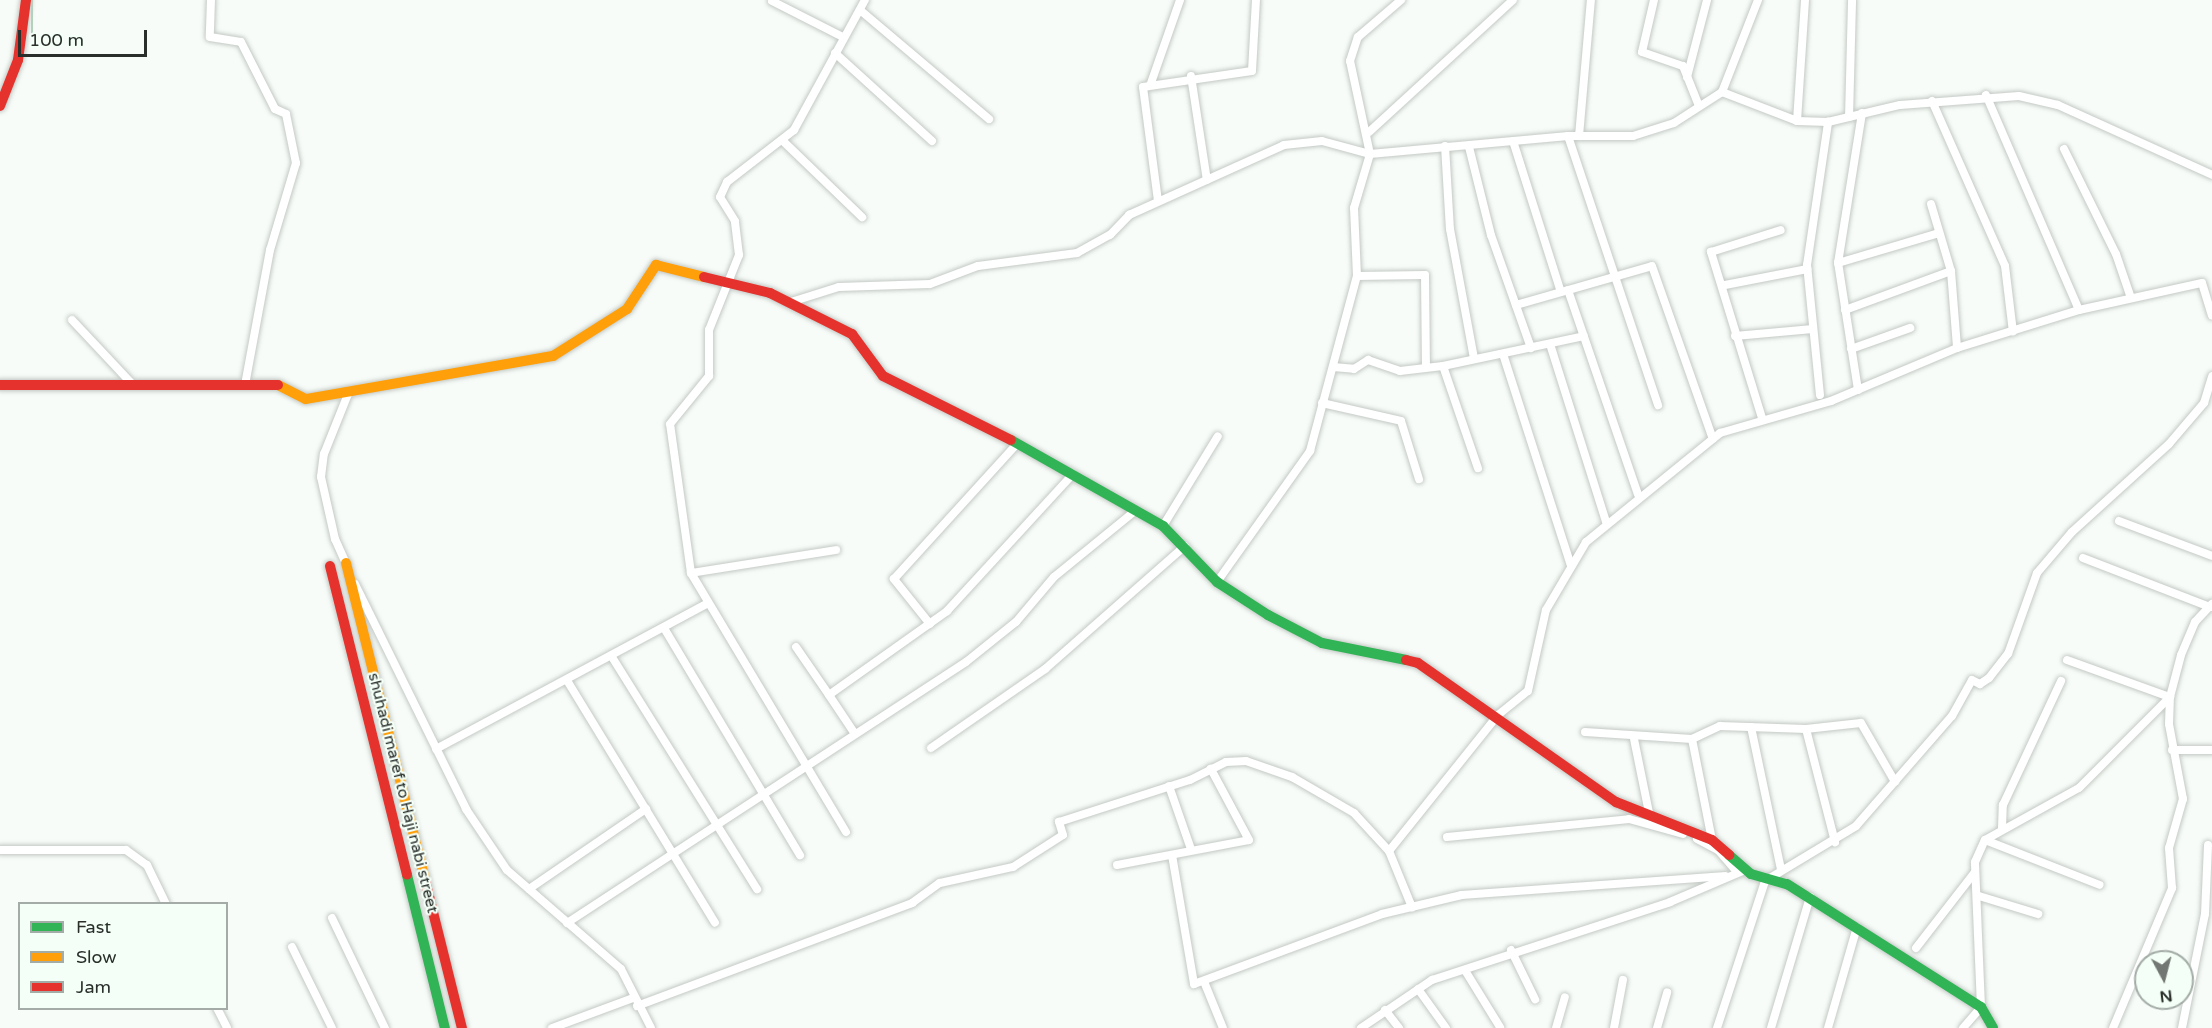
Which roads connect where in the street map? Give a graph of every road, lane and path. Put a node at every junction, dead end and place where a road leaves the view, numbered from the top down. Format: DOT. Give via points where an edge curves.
graph roads {
  1 [pos="26,0"];
  2 [pos="211,0"];
  3 [pos="865,0"];
  4 [pos="1180,0"];
  5 [pos="1256,0"];
  6 [pos="1401,0"];
  7 [pos="1513,0"];
  8 [pos="1591,0"];
  9 [pos="1653,0"];
  10 [pos="1707,0"];
  11 [pos="1758,0"];
  12 [pos="1805,0"];
  13 [pos="1852,0"];
  14 [pos="772,1"];
  15 [pos="860,10"];
  16 [pos="843,37"];
  17 [pos="835,54"];
  18 [pos="1191,76"];
  19 [pos="1687,77"];
  20 [pos="1151,83"];
  21 [pos="1722,92"];
  22 [pos="1986,95"];
  23 [pos="1932,101"];
  24 [pos="0,106"];
  25 [pos="1699,106"];
  26 [pos="1862,113"];
  27 [pos="1849,117"];
  28 [pos="988,119"];
  29 [pos="1797,121"];
  30 [pos="1828,122"];
  31 [pos="1369,132"];
  32 [pos="1568,136"];
  33 [pos="1579,136"];
  34 [pos="783,141"];
  35 [pos="932,141"];
  36 [pos="1513,141"];
  37 [pos="1445,146"];
  38 [pos="1468,147"];
  39 [pos="2064,149"];
  40 [pos="1370,154"];
  41 [pos="2212,175"];
  42 [pos="1207,180"];
  43 [pos="1158,201"];
  44 [pos="1931,204"];
  45 [pos="862,217"];
  46 [pos="1781,230"];
  47 [pos="1939,233"];
  48 [pos="1838,263"];
  49 [pos="1807,269"];
  50 [pos="1951,271"];
  51 [pos="1613,275"];
  52 [pos="1357,276"];
  53 [pos="732,281"];
  54 [pos="1725,285"];
  55 [pos="1565,291"];
  56 [pos="2131,298"];
  57 [pos="791,302"];
  58 [pos="1516,305"];
  59 [pos="1845,310"];
  60 [pos="2079,310"];
  61 [pos="2212,315"];
  62 [pos="72,320"];
  63 [pos="1910,328"];
  64 [pos="1813,329"];
  65 [pos="2013,332"];
  66 [pos="1584,336"];
  67 [pos="1736,336"];
  68 [pos="1550,344"];
  69 [pos="1531,348"];
  70 [pos="1957,348"];
  71 [pos="1851,349"];
  72 [pos="1503,354"];
  73 [pos="1474,358"];
  74 [pos="1443,366"];
  75 [pos="1332,367"];
  76 [pos="1426,368"];
  77 [pos="2212,376"];
  78 [pos="246,380"];
  79 [pos="0,385"];
  80 [pos="133,385"];
  81 [pos="1858,390"];
  82 [pos="348,394"];
  83 [pos="1820,395"];
  84 [pos="1322,403"];
  85 [pos="1658,405"];
  86 [pos="1762,418"];
  87 [pos="1218,436"];
  88 [pos="1713,439"];
  89 [pos="1017,444"];
  90 [pos="1478,468"];
  91 [pos="1073,474"];
  92 [pos="1419,479"];
  93 [pos="1638,494"];
  94 [pos="1135,511"];
  95 [pos="2119,521"];
  96 [pos="1606,522"];
  97 [pos="1163,526"];
  98 [pos="1186,545"];
  99 [pos="836,550"];
  100 [pos="2212,555"];
  101 [pos="2083,558"];
  102 [pos="346,562"];
  103 [pos="330,566"];
  104 [pos="1571,566"];
  105 [pos="691,573"];
  106 [pos="1217,582"];
  107 [pos="706,604"];
  108 [pos="2211,606"];
  109 [pos="930,624"];
  110 [pos="664,628"];
  111 [pos="796,647"];
  112 [pos="612,657"];
  113 [pos="2067,660"];
  114 [pos="2061,681"];
  115 [pos="568,682"];
  116 [pos="829,695"];
  117 [pos="2170,697"];
  118 [pos="1498,715"];
  119 [pos="1751,727"];
  120 [pos="1806,729"];
  121 [pos="853,731"];
  122 [pos="1585,732"];
  123 [pos="1634,739"];
  124 [pos="1692,740"];
  125 [pos="931,748"];
  126 [pos="436,749"];
  127 [pos="2172,750"];
  128 [pos="2212,750"];
  129 [pos="807,762"];
  130 [pos="1211,769"];
  131 [pos="1895,782"];
  132 [pos="1169,786"];
  133 [pos="762,792"];
  134 [pos="1630,807"];
  135 [pos="646,809"];
  136 [pos="1649,813"];
  137 [pos="1629,819"];
  138 [pos="717,823"];
  139 [pos="2002,828"];
  140 [pos="846,832"];
  141 [pos="1447,837"];
  142 [pos="1712,840"];
  143 [pos="1985,840"];
  144 [pos="1835,842"];
  145 [pos="2208,845"];
  146 [pos="1191,849"];
  147 [pos="0,850"];
  148 [pos="1389,851"];
  149 [pos="672,852"];
  150 [pos="800,855"];
  151 [pos="1172,855"];
  152 [pos="1117,865"];
  153 [pos="1781,869"];
  154 [pos="1741,871"];
  155 [pos="1975,872"];
  156 [pos="1725,876"];
  157 [pos="1764,881"];
  158 [pos="2100,885"];
  159 [pos="529,889"];
  160 [pos="757,889"];
  161 [pos="1979,896"];
  162 [pos="1810,897"];
  163 [pos="166,902"];
  164 [pos="1412,907"];
  165 [pos="2038,914"];
  166 [pos="332,918"];
  167 [pos="567,923"];
  168 [pos="715,923"];
  169 [pos="1857,927"];
  170 [pos="292,947"];
  171 [pos="1916,948"];
  172 [pos="1511,950"];
  173 [pos="1466,972"];
  174 [pos="1623,980"];
  175 [pos="1205,984"];
  176 [pos="1418,989"];
  177 [pos="1667,992"];
  178 [pos="1564,997"];
  179 [pos="1535,999"];
  180 [pos="635,1002"];
  181 [pos="1981,1007"];
  182 [pos="218,1010"];
  183 [pos="1385,1010"];
  184 [pos="1500,1027"];
  185 [pos="227,1028"];
  186 [pos="332,1028"];
  187 [pos="385,1028"];
  188 [pos="445,1028"];
  189 [pos="462,1028"];
  190 [pos="552,1028"];
  191 [pos="651,1028"];
  192 [pos="1224,1028"];
  193 [pos="1361,1028"];
  194 [pos="1399,1028"];
  195 [pos="1446,1028"];
  196 [pos="1556,1028"];
  197 [pos="1614,1028"];
  198 [pos="1656,1028"];
  199 [pos="1717,1028"];
  200 [pos="1771,1028"];
  201 [pos="1828,1028"];
  202 [pos="1963,1028"];
  203 [pos="1993,1028"];
  204 [pos="2113,1028"];
  205 [pos="2182,1028"];
  1 -- 24 [label="street" via="18,60"];
  2 -- 78 [label="street" via="210,37 240,42 275,109 286,114 296,163 270,250"];
  3 -- 15 [label="street"];
  4 -- 20 [label="street"];
  5 -- 18 [label="street" via="1252,71"];
  6 -- 31 [label="street" via="1358,37 1350,61"];
  7 -- 31 [label="street"];
  8 -- 33 [label="street"];
  9 -- 19 [label="street" via="1642,52 1676,62"];
  10 -- 19 [label="street"];
  11 -- 21 [label="street"];
  12 -- 29 [label="street"];
  13 -- 27 [label="street"];
  14 -- 16 [label="street"];
  15 -- 16 [label="street"];
  15 -- 28 [label="street"];
  16 -- 17 [label="street"];
  17 -- 34 [label="street"];
  17 -- 35 [label="street"];
  18 -- 20 [label="street"];
  18 -- 42 [label="street"];
  19 -- 25 [label="street"];
  20 -- 43 [label="street" via="1143,87"];
  21 -- 25 [label="street"];
  21 -- 29 [label="street"];
  22 -- 23 [label="street"];
  22 -- 41 [label="street" via="2019,96 2058,105"];
  22 -- 60 [label="street"];
  23 -- 26 [label="street"];
  23 -- 65 [label="street" via="2005,266"];
  25 -- 33 [label="street" via="1649,132"];
  26 -- 27 [label="street"];
  26 -- 48 [label="street"];
  27 -- 30 [label="street"];
  29 -- 30 [label="street"];
  30 -- 49 [label="street"];
  31 -- 40 [label="street"];
  32 -- 33 [label="street"];
  32 -- 36 [label="street"];
  32 -- 51 [label="street"];
  34 -- 45 [label="street"];
  34 -- 53 [label="street" via="727,182 720,197 735,220 739,255"];
  36 -- 38 [label="street"];
  36 -- 55 [label="street"];
  37 -- 38 [label="street"];
  37 -- 40 [label="street"];
  37 -- 73 [label="street" via="1450,229"];
  38 -- 58 [label="street"];
  39 -- 56 [label="street" via="2116,254"];
  40 -- 42 [label="street" via="1322,141 1284,145"];
  40 -- 52 [label="street" via="1354,208"];
  42 -- 43 [label="street"];
  43 -- 57 [label="street" via="1077,253 978,266 930,284 839,287"];
  44 -- 47 [label="street"];
  46 -- 67 [label="street" via="1712,252"];
  47 -- 48 [label="street"];
  47 -- 50 [label="street"];
  48 -- 59 [label="street"];
  49 -- 54 [label="street"];
  49 -- 64 [label="street"];
  50 -- 59 [label="street"];
  50 -- 70 [label="street"];
  51 -- 55 [label="street"];
  51 -- 85 [label="street"];
  51 -- 88 [label="street" via="1653,268"];
  52 -- 75 [label="street"];
  52 -- 76 [label="street" via="1425,275"];
  53 -- 57 [label="street"];
  53 -- 82 [label="street" via="656,265 627,309 553,356"];
  53 -- 105 [label="street" via="709,330 709,376 670,424"];
  55 -- 58 [label="street"];
  55 -- 66 [label="street"];
  56 -- 60 [label="street"];
  56 -- 61 [label="street" via="2202,283"];
  57 -- 89 [label="street" via="852,334 883,376 943,402"];
  58 -- 69 [label="street"];
  59 -- 71 [label="street"];
  60 -- 65 [label="street"];
  62 -- 80 [label="street"];
  63 -- 71 [label="street"];
  64 -- 67 [label="street"];
  64 -- 83 [label="street"];
  65 -- 70 [label="street"];
  66 -- 68 [label="street"];
  66 -- 93 [label="street"];
  67 -- 86 [label="street"];
  68 -- 69 [label="street"];
  68 -- 96 [label="street"];
  69 -- 72 [label="street"];
  70 -- 81 [label="street"];
  71 -- 81 [label="street"];
  72 -- 73 [label="street"];
  72 -- 104 [label="street"];
  73 -- 74 [label="street"];
  74 -- 76 [label="street"];
  74 -- 90 [label="street"];
  75 -- 76 [label="street" via="1354,369 1368,360 1400,371"];
  75 -- 84 [label="street"];
  77 -- 131 [label="street" via="2204,403 2169,444 2047,560 2008,654 1989,678 1980,684 1972,680 1952,716"];
  78 -- 80 [label="street"];
  78 -- 82 [label="street" via="270,381 306,399"];
  79 -- 80 [label="street"];
  81 -- 86 [label="street"];
  82 -- 102 [label="street" via="324,454 321,477 334,539"];
  84 -- 92 [label="street" via="1401,421"];
  84 -- 106 [label="street" via="1311,451 1297,477"];
  86 -- 88 [label="street"];
  87 -- 97 [label="street"];
  88 -- 93 [label="street"];
  89 -- 91 [label="street"];
  89 -- 109 [label="street" via="894,579"];
  91 -- 94 [label="street"];
  91 -- 109 [label="street"];
  93 -- 96 [label="street"];
  94 -- 97 [label="street"];
  94 -- 121 [label="street" via="1054,577 1016,622 974,655"];
  95 -- 100 [label="street"];
  96 -- 104 [label="street"];
  97 -- 98 [label="street"];
  98 -- 106 [label="street"];
  98 -- 125 [label="street" via="1036,675"];
  99 -- 105 [label="street"];
  101 -- 108 [label="street"];
  102 -- 126 [label="street"];
  102 -- 189 [label="street"];
  103 -- 188 [label="street, shuhadi maref to Haji nabi street"];
  104 -- 118 [label="street" via="1546,610 1528,691"];
  105 -- 107 [label="street"];
  106 -- 118 [label="street" via="1322,643 1418,663"];
  107 -- 110 [label="street"];
  107 -- 129 [label="street"];
  108 -- 117 [label="street" via="2196,622 2181,655"];
  109 -- 116 [label="street"];
  110 -- 112 [label="street"];
  110 -- 133 [label="street"];
  111 -- 116 [label="street"];
  112 -- 115 [label="street"];
  112 -- 138 [label="street"];
  113 -- 117 [label="street"];
  114 -- 139 [label="street" via="2003,805"];
  115 -- 126 [label="street"];
  115 -- 135 [label="street"];
  116 -- 121 [label="street"];
  117 -- 127 [label="street"];
  117 -- 139 [label="street" via="2079,788"];
  118 -- 134 [label="street"];
  118 -- 148 [label="street"];
  119 -- 120 [label="street"];
  119 -- 124 [label="street" via="1720,726"];
  119 -- 153 [label="street"];
  120 -- 131 [label="street" via="1861,723"];
  120 -- 144 [label="street"];
  121 -- 129 [label="street"];
  122 -- 123 [label="street"];
  123 -- 124 [label="street"];
  123 -- 136 [label="street"];
  124 -- 142 [label="street"];
  126 -- 159 [label="street" via="478,827 507,870"];
  127 -- 128 [label="street"];
  127 -- 204 [label="street" via="2183,799 2169,848 2172,888"];
  129 -- 133 [label="street"];
  129 -- 140 [label="street"];
  130 -- 132 [label="street"];
  130 -- 146 [label="street" via="1249,840"];
  130 -- 148 [label="street" via="1246,761 1292,777 1354,813"];
  131 -- 144 [label="street" via="1856,826"];
  132 -- 146 [label="street"];
  132 -- 180 [label="street" via="1059,822 1063,835 1012,867 940,883 912,903"];
  133 -- 138 [label="street"];
  133 -- 150 [label="street"];
  134 -- 136 [label="street"];
  134 -- 137 [label="street"];
  135 -- 149 [label="street"];
  135 -- 159 [label="street"];
  136 -- 142 [label="street"];
  137 -- 141 [label="street"];
  137 -- 154 [label="street" via="1699,839"];
  138 -- 149 [label="street"];
  138 -- 160 [label="street"];
  139 -- 143 [label="street"];
  142 -- 154 [label="street"];
  143 -- 155 [label="street"];
  143 -- 158 [label="street"];
  144 -- 153 [label="street"];
  145 -- 205 [label="street" via="2205,914"];
  146 -- 151 [label="street"];
  147 -- 163 [label="street" via="126,850 147,865"];
  148 -- 164 [label="street"];
  149 -- 167 [label="street"];
  149 -- 168 [label="street"];
  151 -- 152 [label="street"];
  151 -- 175 [label="street" via="1194,984"];
  153 -- 157 [label="street"];
  154 -- 156 [label="street"];
  154 -- 157 [label="street"];
  155 -- 161 [label="street"];
  155 -- 171 [label="street"];
  156 -- 164 [label="street" via="1462,895"];
  156 -- 172 [label="street" via="1670,902"];
  157 -- 162 [label="street"];
  157 -- 199 [label="street"];
  159 -- 167 [label="street"];
  161 -- 165 [label="street"];
  161 -- 181 [label="street" via="1975,926"];
  162 -- 169 [label="street"];
  162 -- 200 [label="street"];
  164 -- 175 [label="street"];
  166 -- 187 [label="street"];
  167 -- 180 [label="street" via="621,969"];
  169 -- 181 [label="street"];
  169 -- 201 [label="street"];
  170 -- 186 [label="street"];
  172 -- 173 [label="street"];
  172 -- 179 [label="street"];
  173 -- 176 [label="street"];
  173 -- 184 [label="street"];
  174 -- 197 [label="street"];
  175 -- 192 [label="street"];
  176 -- 183 [label="street"];
  176 -- 195 [label="street"];
  177 -- 198 [label="street"];
  178 -- 196 [label="street"];
  180 -- 190 [label="street"];
  180 -- 191 [label="street"];
  181 -- 202 [label="street"];
  181 -- 203 [label="street"];
  182 -- 185 [label="street"];
  183 -- 193 [label="street"];
  183 -- 194 [label="street"];
}
